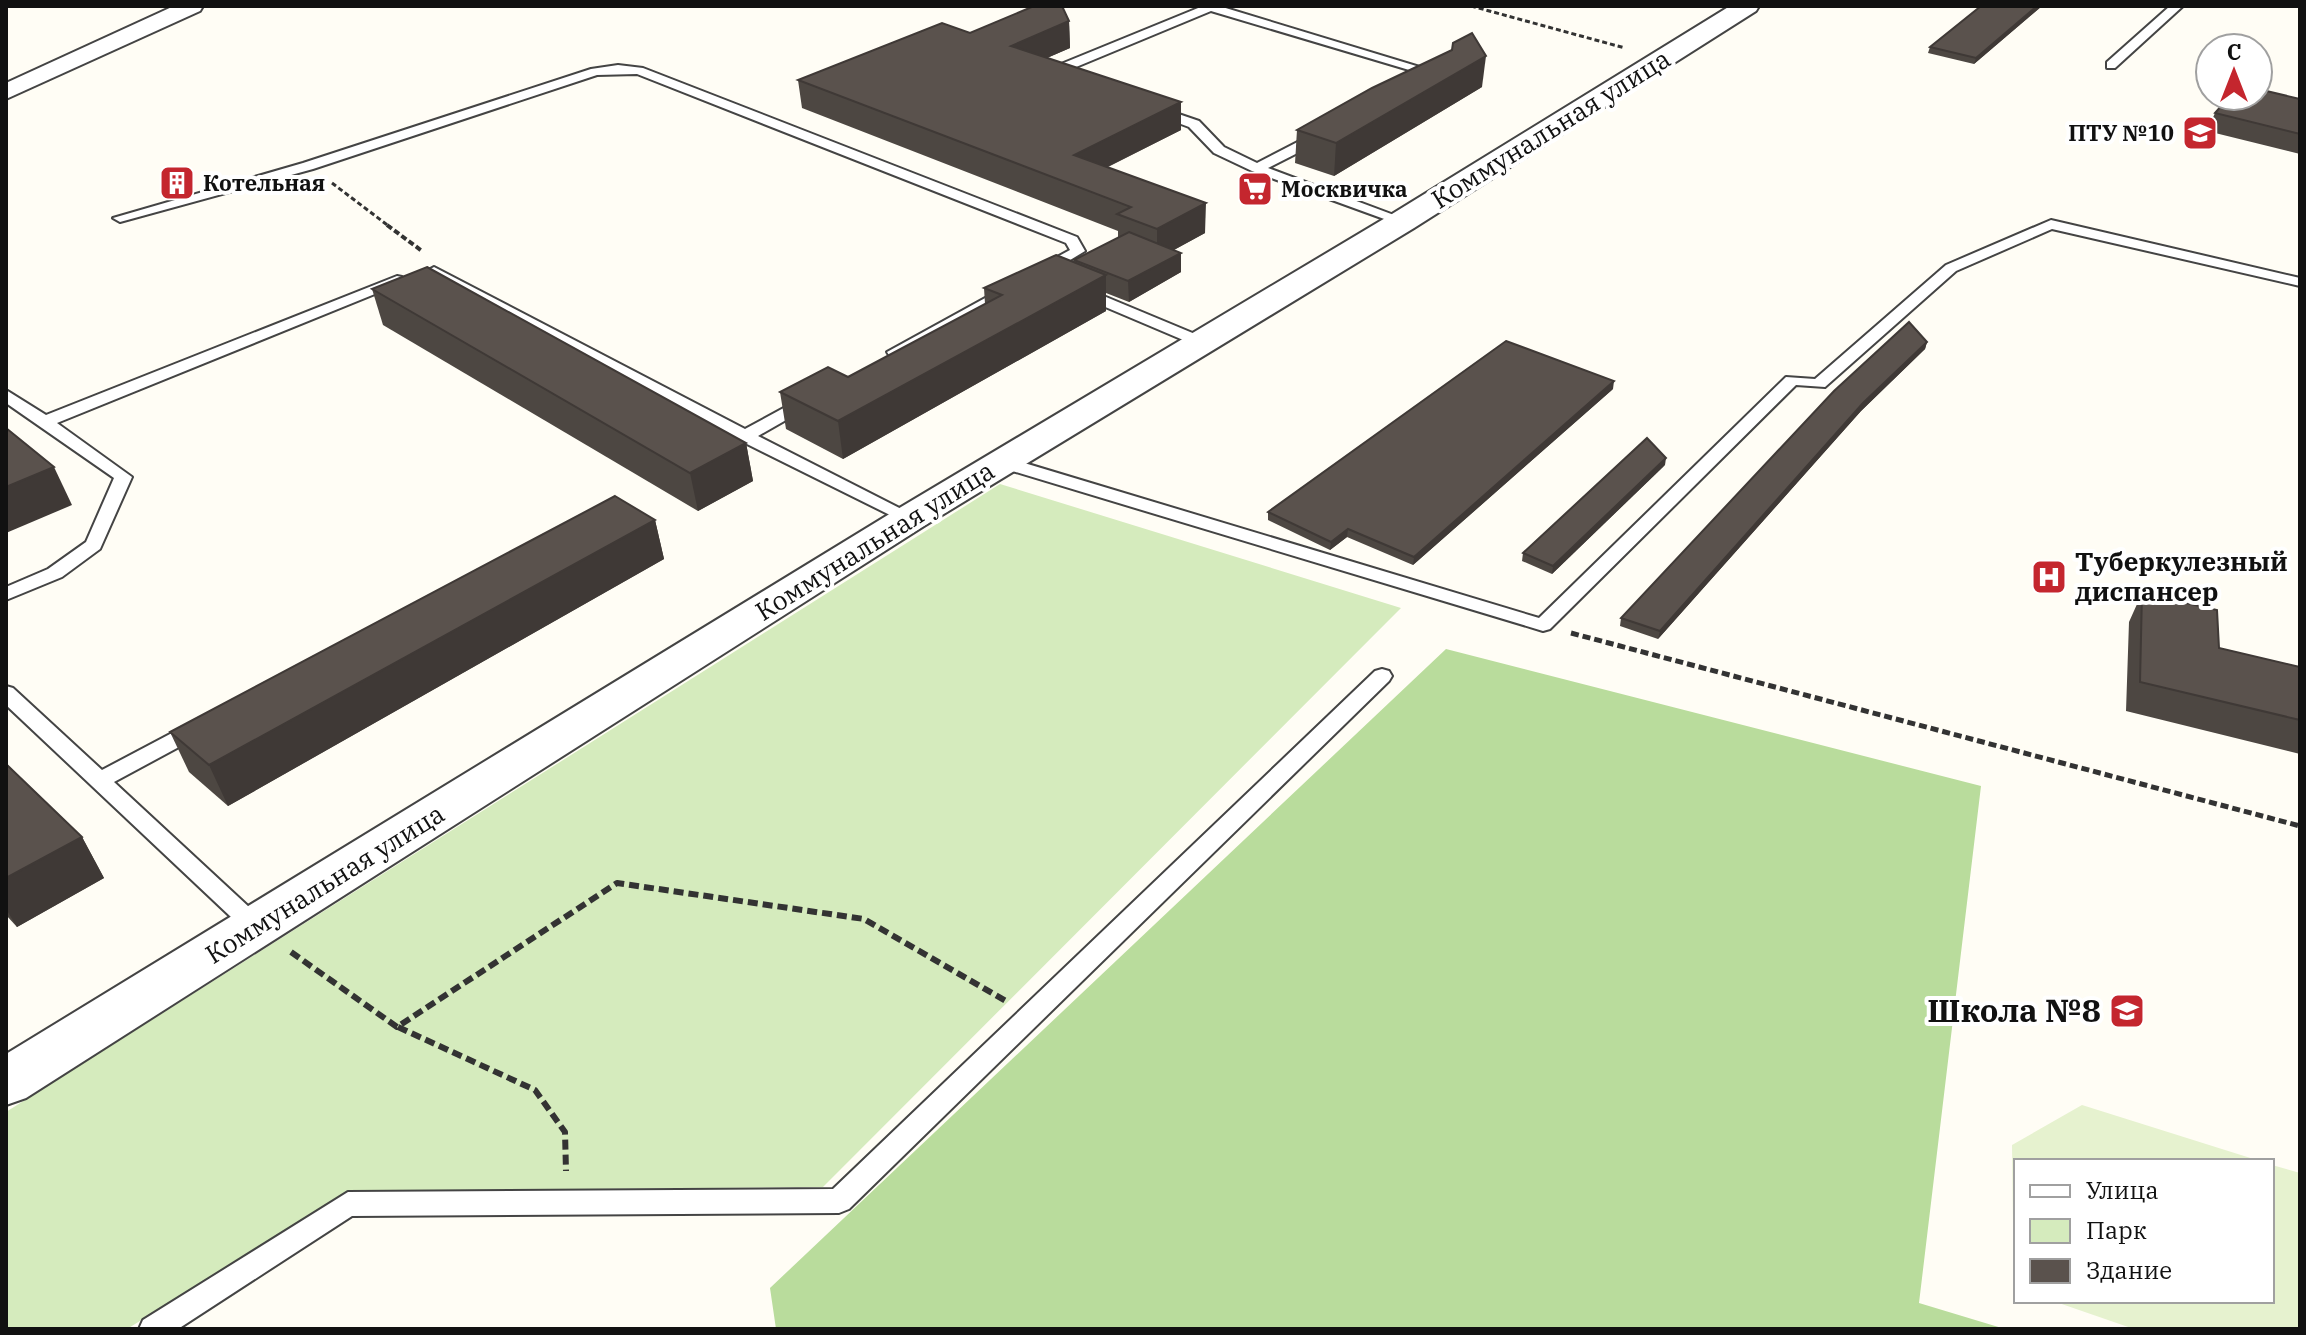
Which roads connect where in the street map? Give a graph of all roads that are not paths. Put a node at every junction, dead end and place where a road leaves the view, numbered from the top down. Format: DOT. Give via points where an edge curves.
graph roads {
  1 [pos="192,6"];
  2 [pos="1747,6"];
  3 [pos="2177,6"];
  4 [pos="1212,7"];
  5 [pos="2111,65"];
  6 [pos="1060,78"];
  7 [pos="1429,83"];
  8 [pos="6,92"];
  9 [pos="1150,109"];
  10 [pos="1328,132"];
  11 [pos="1257,168"];
  12 [pos="120,218"];
  13 [pos="1403,221"];
  14 [pos="1051,279"];
  15 [pos="2300,282"];
  16 [pos="1201,342"];
  17 [pos="884,358"];
  18 [pos="828,389"];
  19 [pos="6,395"];
  20 [pos="44,422"];
  21 [pos="745,436"];
  22 [pos="1002,462"];
  23 [pos="910,518"];
  24 [pos="6,594"];
  25 [pos="1382,676"];
  26 [pos="6,693"];
  27 [pos="212,721"];
  28 [pos="101,780"];
  29 [pos="256,927"];
  30 [pos="6,1082"];
  31 [pos="153,1329"];
  1 -- 8 [label="street"];
  2 -- 13 [label="street, Коммунальная улица"];
  3 -- 5 [label="lane"];
  4 -- 6 [label="lane" via="1045,73"];
  4 -- 7 [label="lane" via="1443,75"];
  9 -- 11 [label="lane" via="1194,124 1219,150"];
  10 -- 11 [label="lane"];
  11 -- 13 [label="lane"];
  12 -- 14 [label="lane" via="308,166 595,72 618,69 639,71 1072,240 1078,251"];
  13 -- 16 [label="street, Коммунальная улица"];
  14 -- 16 [label="lane"];
  14 -- 17 [label="lane"];
  15 -- 22 [label="lane" via="2051,224 1951,268 1819,384 1792,380 1543,625"];
  16 -- 22 [label="street, Коммунальная улица"];
  18 -- 21 [label="lane"];
  19 -- 20 [label="lane"];
  20 -- 21 [label="lane" via="427,268"];
  20 -- 24 [label="lane" via="123,477 94,545 55,573"];
  21 -- 23 [label="lane"];
  22 -- 23 [label="street, Коммунальная улица"];
  23 -- 29 [label="street, Коммунальная улица"];
  25 -- 31 [label="lane" via="839,1201 348,1204"];
  26 -- 28 [label="lane"];
  27 -- 28 [label="lane"];
  28 -- 29 [label="lane"];
  29 -- 30 [label="street, Коммунальная улица"];
}
